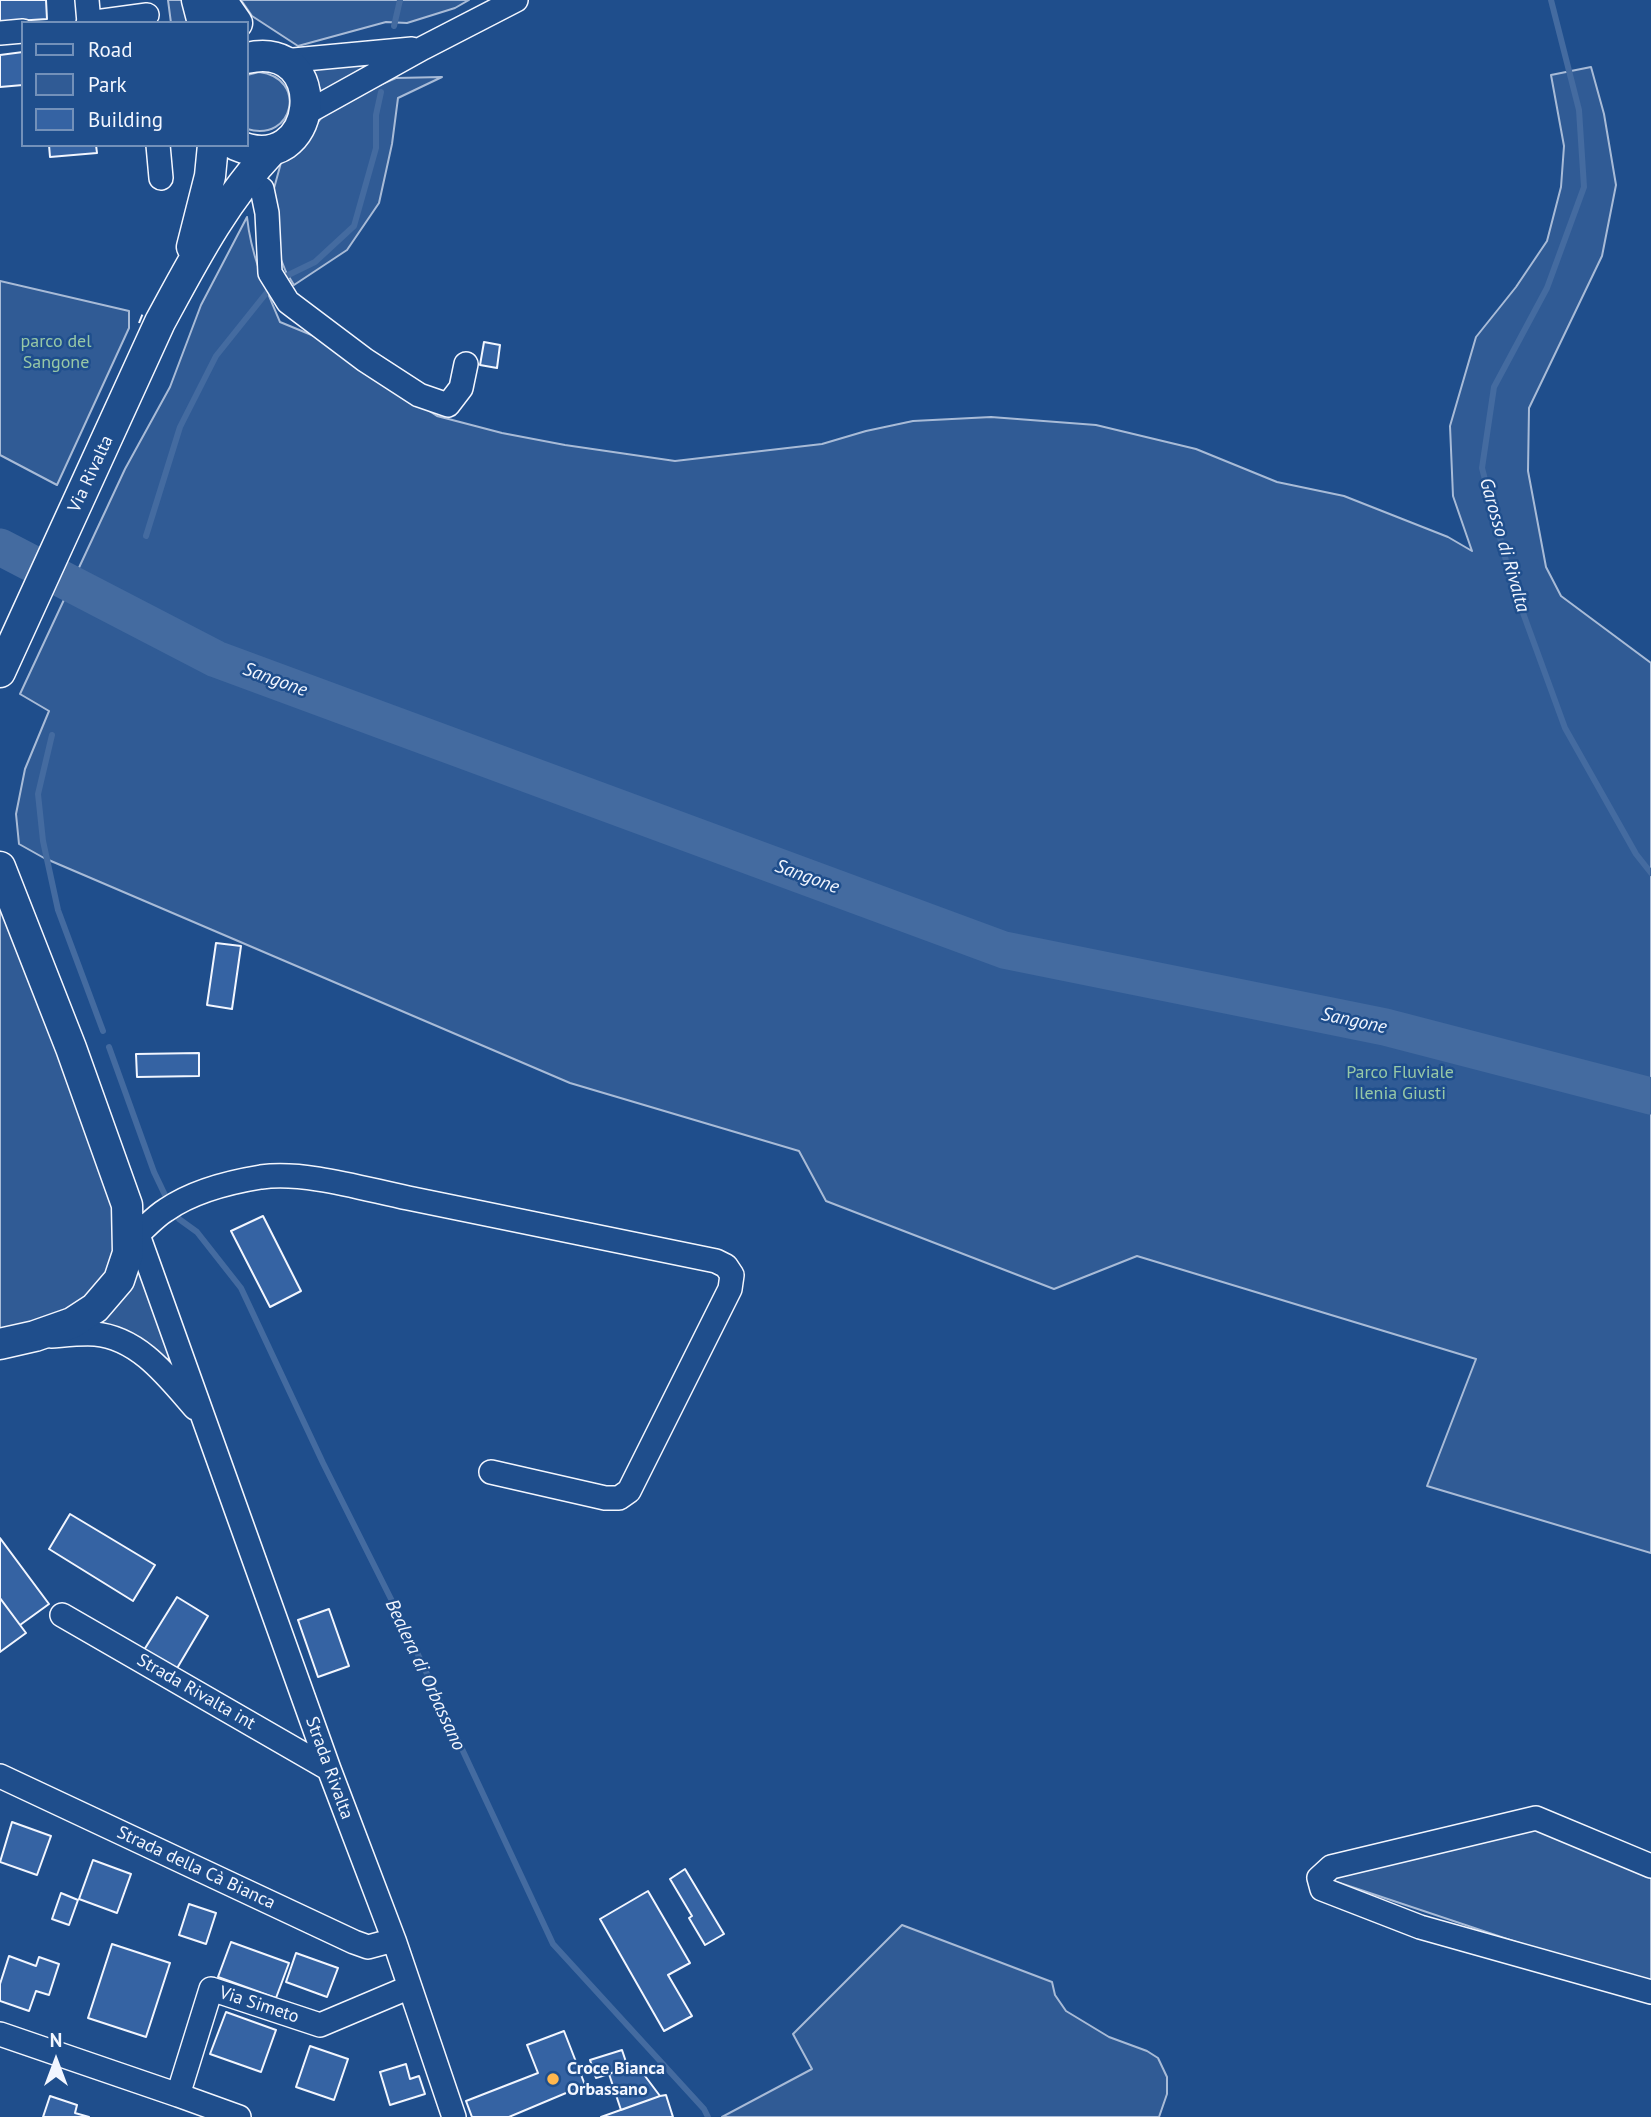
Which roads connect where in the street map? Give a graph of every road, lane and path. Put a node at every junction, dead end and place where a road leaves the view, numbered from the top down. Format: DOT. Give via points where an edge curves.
graph roads {
  1 [pos="87,0"];
  2 [pos="197,0"];
  3 [pos="221,0"];
  4 [pos="516,0"];
  5 [pos="146,13"];
  6 [pos="89,21"];
  7 [pos="100,21"];
  8 [pos="202,21"];
  9 [pos="236,21"];
  10 [pos="21,31"];
  11 [pos="0,33"];
  12 [pos="422,48"];
  13 [pos="259,53"];
  14 [pos="306,113"];
  15 [pos="158,147"];
  16 [pos="213,147"];
  17 [pos="242,147"];
  18 [pos="271,150"];
  19 [pos="160,178"];
  20 [pos="246,179"];
  21 [pos="184,278"];
  22 [pos="466,364"];
  23 [pos="0,672"];
  24 [pos="0,873"];
  25 [pos="127,1205"];
  26 [pos="138,1234"];
  27 [pos="35,1336"];
  28 [pos="0,1344"];
  29 [pos="204,1418"];
  30 [pos="491,1472"];
  31 [pos="62,1615"];
  32 [pos="329,1769"];
  33 [pos="0,1776"];
  34 [pos="1651,1866"];
  35 [pos="394,1940"];
  36 [pos="410,1987"];
  37 [pos="1651,1992"];
  38 [pos="0,2034"];
  39 [pos="178,2095"];
  40 [pos="239,2117"];
  41 [pos="454,2117"];
  1 -- 6 [label="street"];
  2 -- 8 [label="main road"];
  3 -- 9 [label="main road"];
  4 -- 12 [label="street"];
  5 -- 7 [label="street"];
  10 -- 11 [label="street"];
  12 -- 13 [label="street"];
  12 -- 14 [label="street"];
  13 -- 14 [label="main road" via="298,75 306,93"];
  14 -- 18 [label="main road, Via Rivalta" via="288,142"];
  15 -- 19 [label="street"];
  16 -- 21 [label="main road, Via Rivalta"];
  17 -- 18 [label="main road"];
  18 -- 20 [label="main road, Via Rivalta"];
  20 -- 21 [label="main road, Via Rivalta"];
  20 -- 22 [label="street" via="262,189 270,272 288,302 419,395 448,405 461,388"];
  21 -- 23 [label="main road, Via Rivalta"];
  24 -- 25 [label="main road" via="71,1048"];
  25 -- 26 [label="street, Strada Rivalta"];
  25 -- 27 [label="main road" via="128,1253 118,1280 95,1308 72,1324"];
  26 -- 29 [label="street, Strada Rivalta"];
  26 -- 30 [label="street" via="183,1200 252,1180 286,1176 716,1261 730,1271 730,1289 629,1490 620,1498"];
  27 -- 28 [label="main road"];
  27 -- 29 [label="street, Strada Rivalta" via="96,1334 128,1344 160,1368"];
  29 -- 32 [label="street, Strada Rivalta"];
  31 -- 32 [label="street, Strada Rivalta int"];
  32 -- 35 [label="street, Strada Rivalta"];
  33 -- 35 [label="street, Strada della Cà Bianca" via="354,1942 368,1947"];
  34 -- 37 [label="street" via="1536,1818 1331,1867 1319,1878 1322,1889 1420,1927"];
  35 -- 36 [label="street, Strada Rivalta"];
  36 -- 39 [label="street, Via Simeto" via="320,2025 211,1989"];
  36 -- 41 [label="street, Strada Rivalta"];
  38 -- 39 [label="street"];
  39 -- 40 [label="street"];
}
